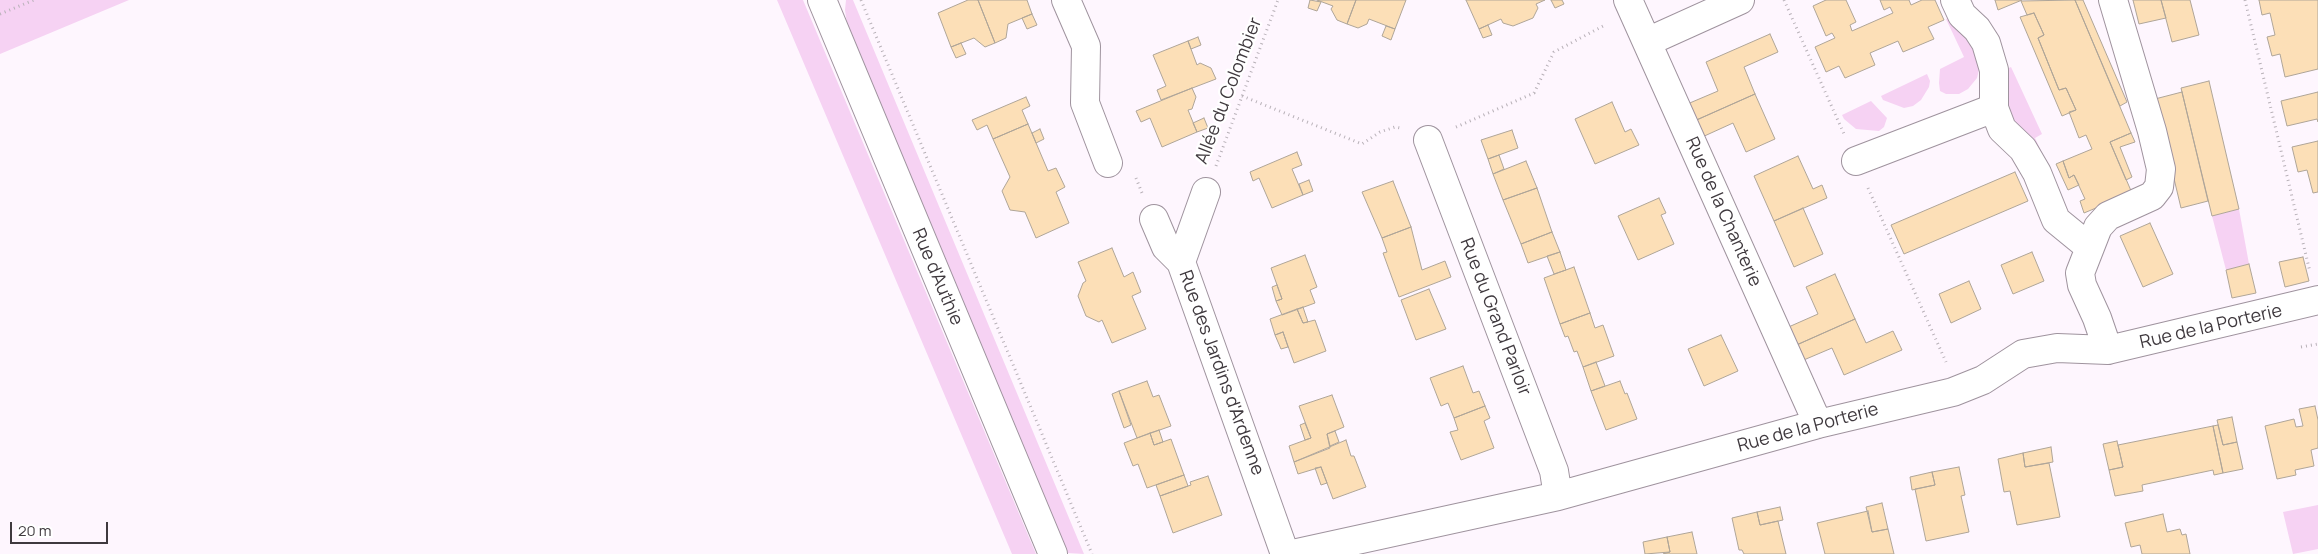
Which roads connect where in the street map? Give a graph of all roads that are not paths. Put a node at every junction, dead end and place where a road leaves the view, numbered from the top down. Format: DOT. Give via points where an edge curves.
graph roads {
  1 [pos="822,0"];
  2 [pos="1066,0"];
  3 [pos="1740,0"];
  4 [pos="1954,0"];
  5 [pos="2113,0"];
  6 [pos="1630,5"];
  7 [pos="1647,42"];
  8 [pos="1994,108"];
  9 [pos="1428,140"];
  10 [pos="1856,161"];
  11 [pos="1108,163"];
  12 [pos="1206,192"];
  13 [pos="1154,219"];
  14 [pos="2089,247"];
  15 [pos="1181,262"];
  16 [pos="2315,289"];
  17 [pos="2108,350"];
  18 [pos="1818,424"];
  19 [pos="1558,496"];
  20 [pos="1052,554"];
  21 [pos="1285,554"];
  22 [pos="1293,554"];
  1 -- 20 [label="street, Rue d'Authie"];
  2 -- 11 [label="street" via="1086,46 1085,103"];
  3 -- 7 [label="street"];
  4 -- 8 [label="street" via="1962,15 1986,43 1994,70"];
  5 -- 14 [label="street" via="2152,131 2160,170 2158,187 2152,196 2108,216 2098,227"];
  6 -- 7 [label="street, Rue de la Chanterie"];
  7 -- 18 [label="street, Rue de la Chanterie"];
  8 -- 10 [label="street"];
  8 -- 14 [label="street" via="2002,128 2023,149 2037,173 2056,220"];
  9 -- 19 [label="street, Rue du Grand Parloir" via="1554,471"];
  12 -- 15 [label="street, Rue des Jardins d'Ardenne"];
  13 -- 15 [label="street" via="1166,247"];
  14 -- 17 [label="street" via="2080,273 2082,285"];
  15 -- 21 [label="street, Rue des Jardins d'Ardenne"];
  16 -- 17 [label="street, Rue de la Porterie"];
  17 -- 18 [label="street, Rue de la Porterie" via="2057,348 2023,354 1984,380 1953,392"];
  18 -- 19 [label="street, Rue de la Porterie"];
  19 -- 22 [label="street, Rue de la Porterie"];
}
